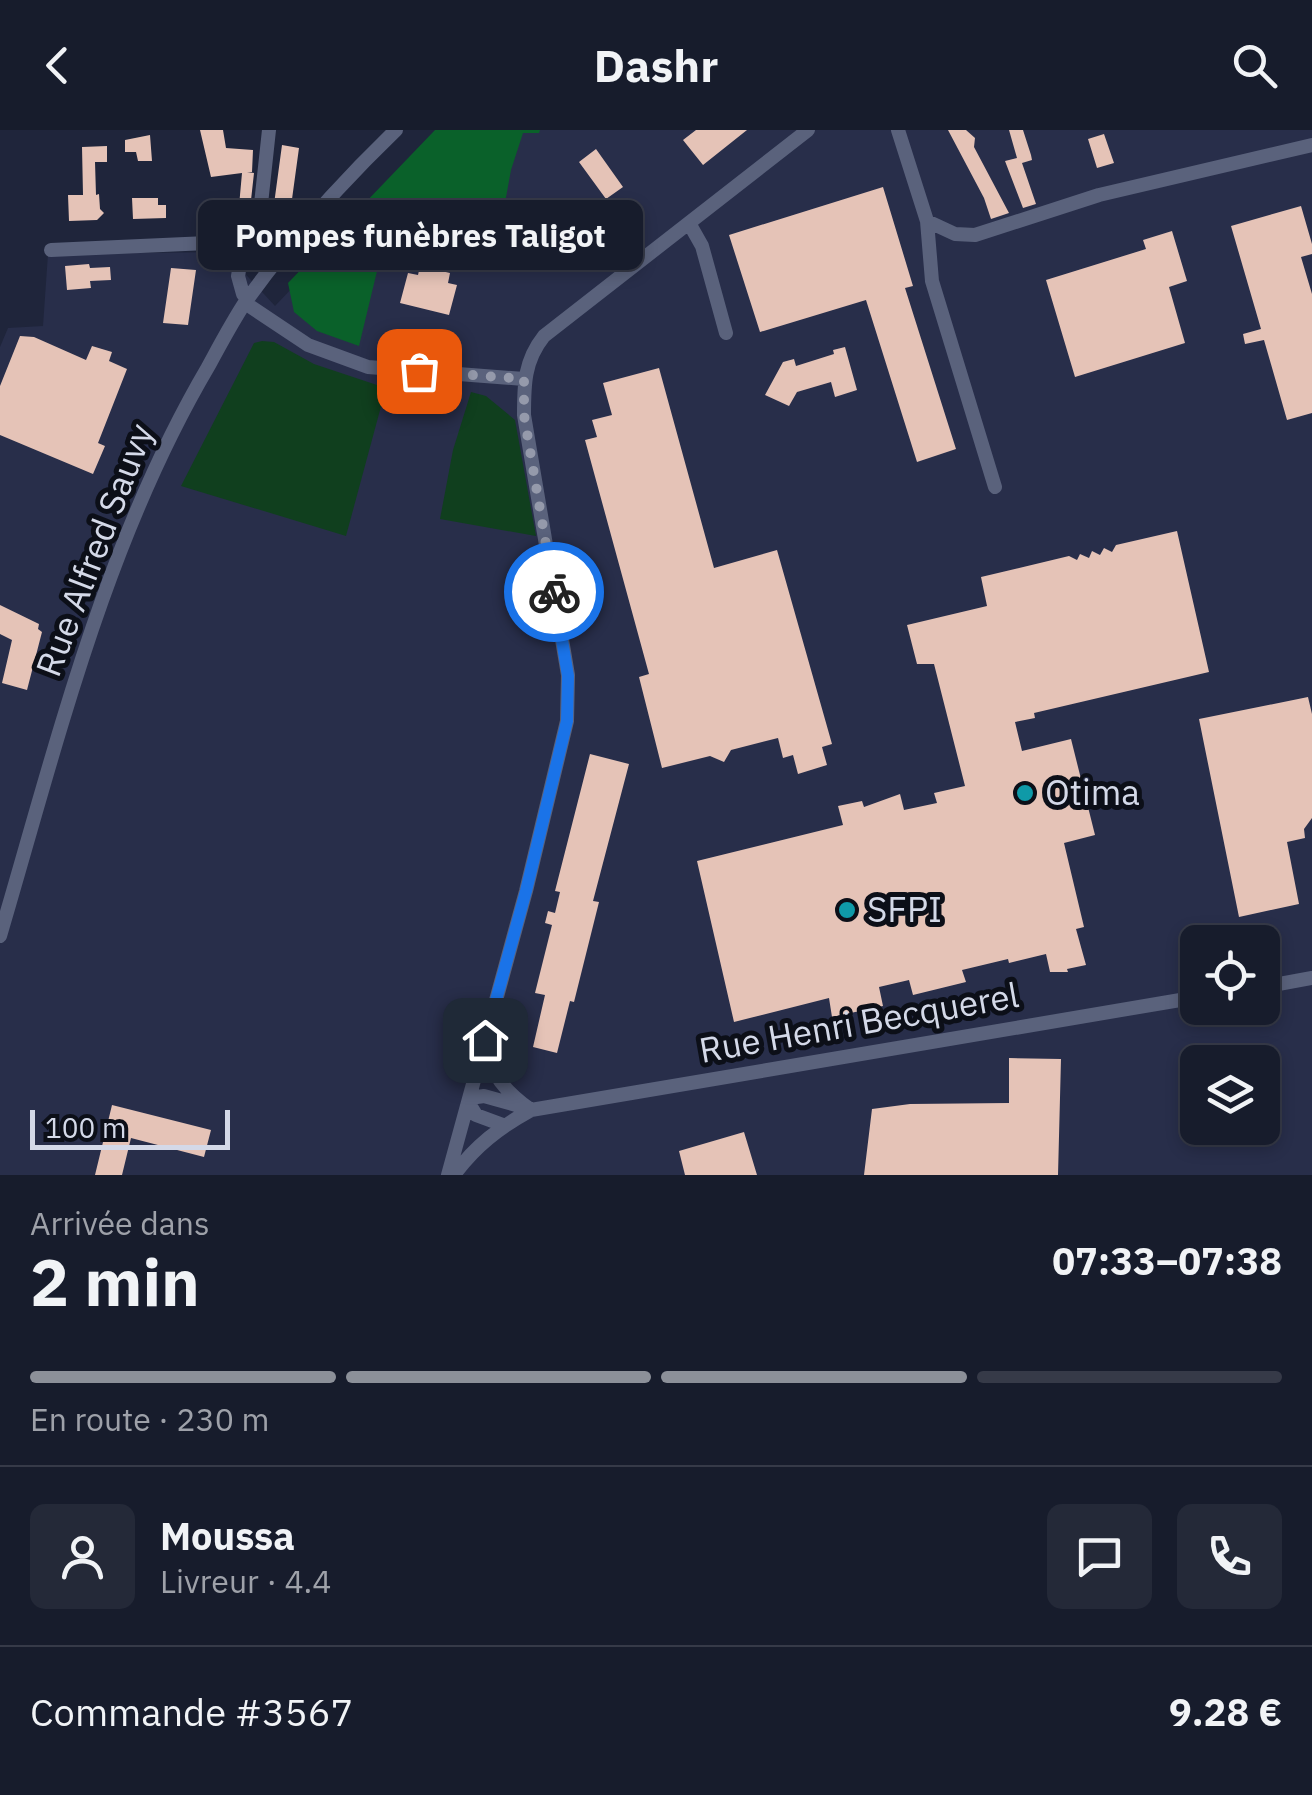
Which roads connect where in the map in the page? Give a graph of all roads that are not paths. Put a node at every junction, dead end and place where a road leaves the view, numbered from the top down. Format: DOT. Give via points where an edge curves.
graph roads {
  1 [pos="269,130"];
  2 [pos="396,130"];
  3 [pos="808,130"];
  4 [pos="898,130"];
  5 [pos="1312,144"];
  6 [pos="928,220"];
  7 [pos="688,223"];
  8 [pos="242,248"];
  9 [pos="51,250"];
  10 [pos="246,301"];
  11 [pos="726,333"];
  12 [pos="524,379"];
  13 [pos="995,487"];
  14 [pos="0,936"];
  15 [pos="1312,978"];
  16 [pos="1280,983"];
  17 [pos="1180,1001"];
  18 [pos="485,1040"];
  19 [pos="469,1100"];
  20 [pos="531,1110"];
  21 [pos="503,1125"];
  22 [pos="451,1175"];
  1 -- 8 [label="street" via="261,204"];
  2 -- 10 [label="street, Rue Alfred Sauvy"];
  3 -- 7 [label="street"];
  4 -- 6 [label="street"];
  5 -- 6 [label="street" via="1099,195 975,235 955,234"];
  6 -- 13 [label="street" via="932,281"];
  7 -- 11 [label="street" via="702,246"];
  7 -- 12 [label="street" via="544,336 531,352"];
  8 -- 9 [label="street" via="230,242"];
  8 -- 10 [label="street" via="238,276"];
  10 -- 12 [label="street" via="308,345 368,366"];
  10 -- 14 [label="street, Rue Alfred Sauvy" via="174,424 124,538"];
  12 -- 18 [label="street" via="524,415 568,676 567,721"];
  15 -- 16 [label="street"];
  17 -- 20 [label="street, Rue Henri Becquerel"];
  18 -- 19 [label="street"];
  18 -- 20 [label="street" via="498,1080"];
  19 -- 20 [label="street, Rue Henri Becquerel" via="484,1096"];
  19 -- 21 [label="street" via="476,1114"];
  19 -- 22 [label="street"];
  20 -- 21 [label="street, Rue Henri Becquerel"];
  21 -- 22 [label="street, Rue Henri Becquerel"];
}
